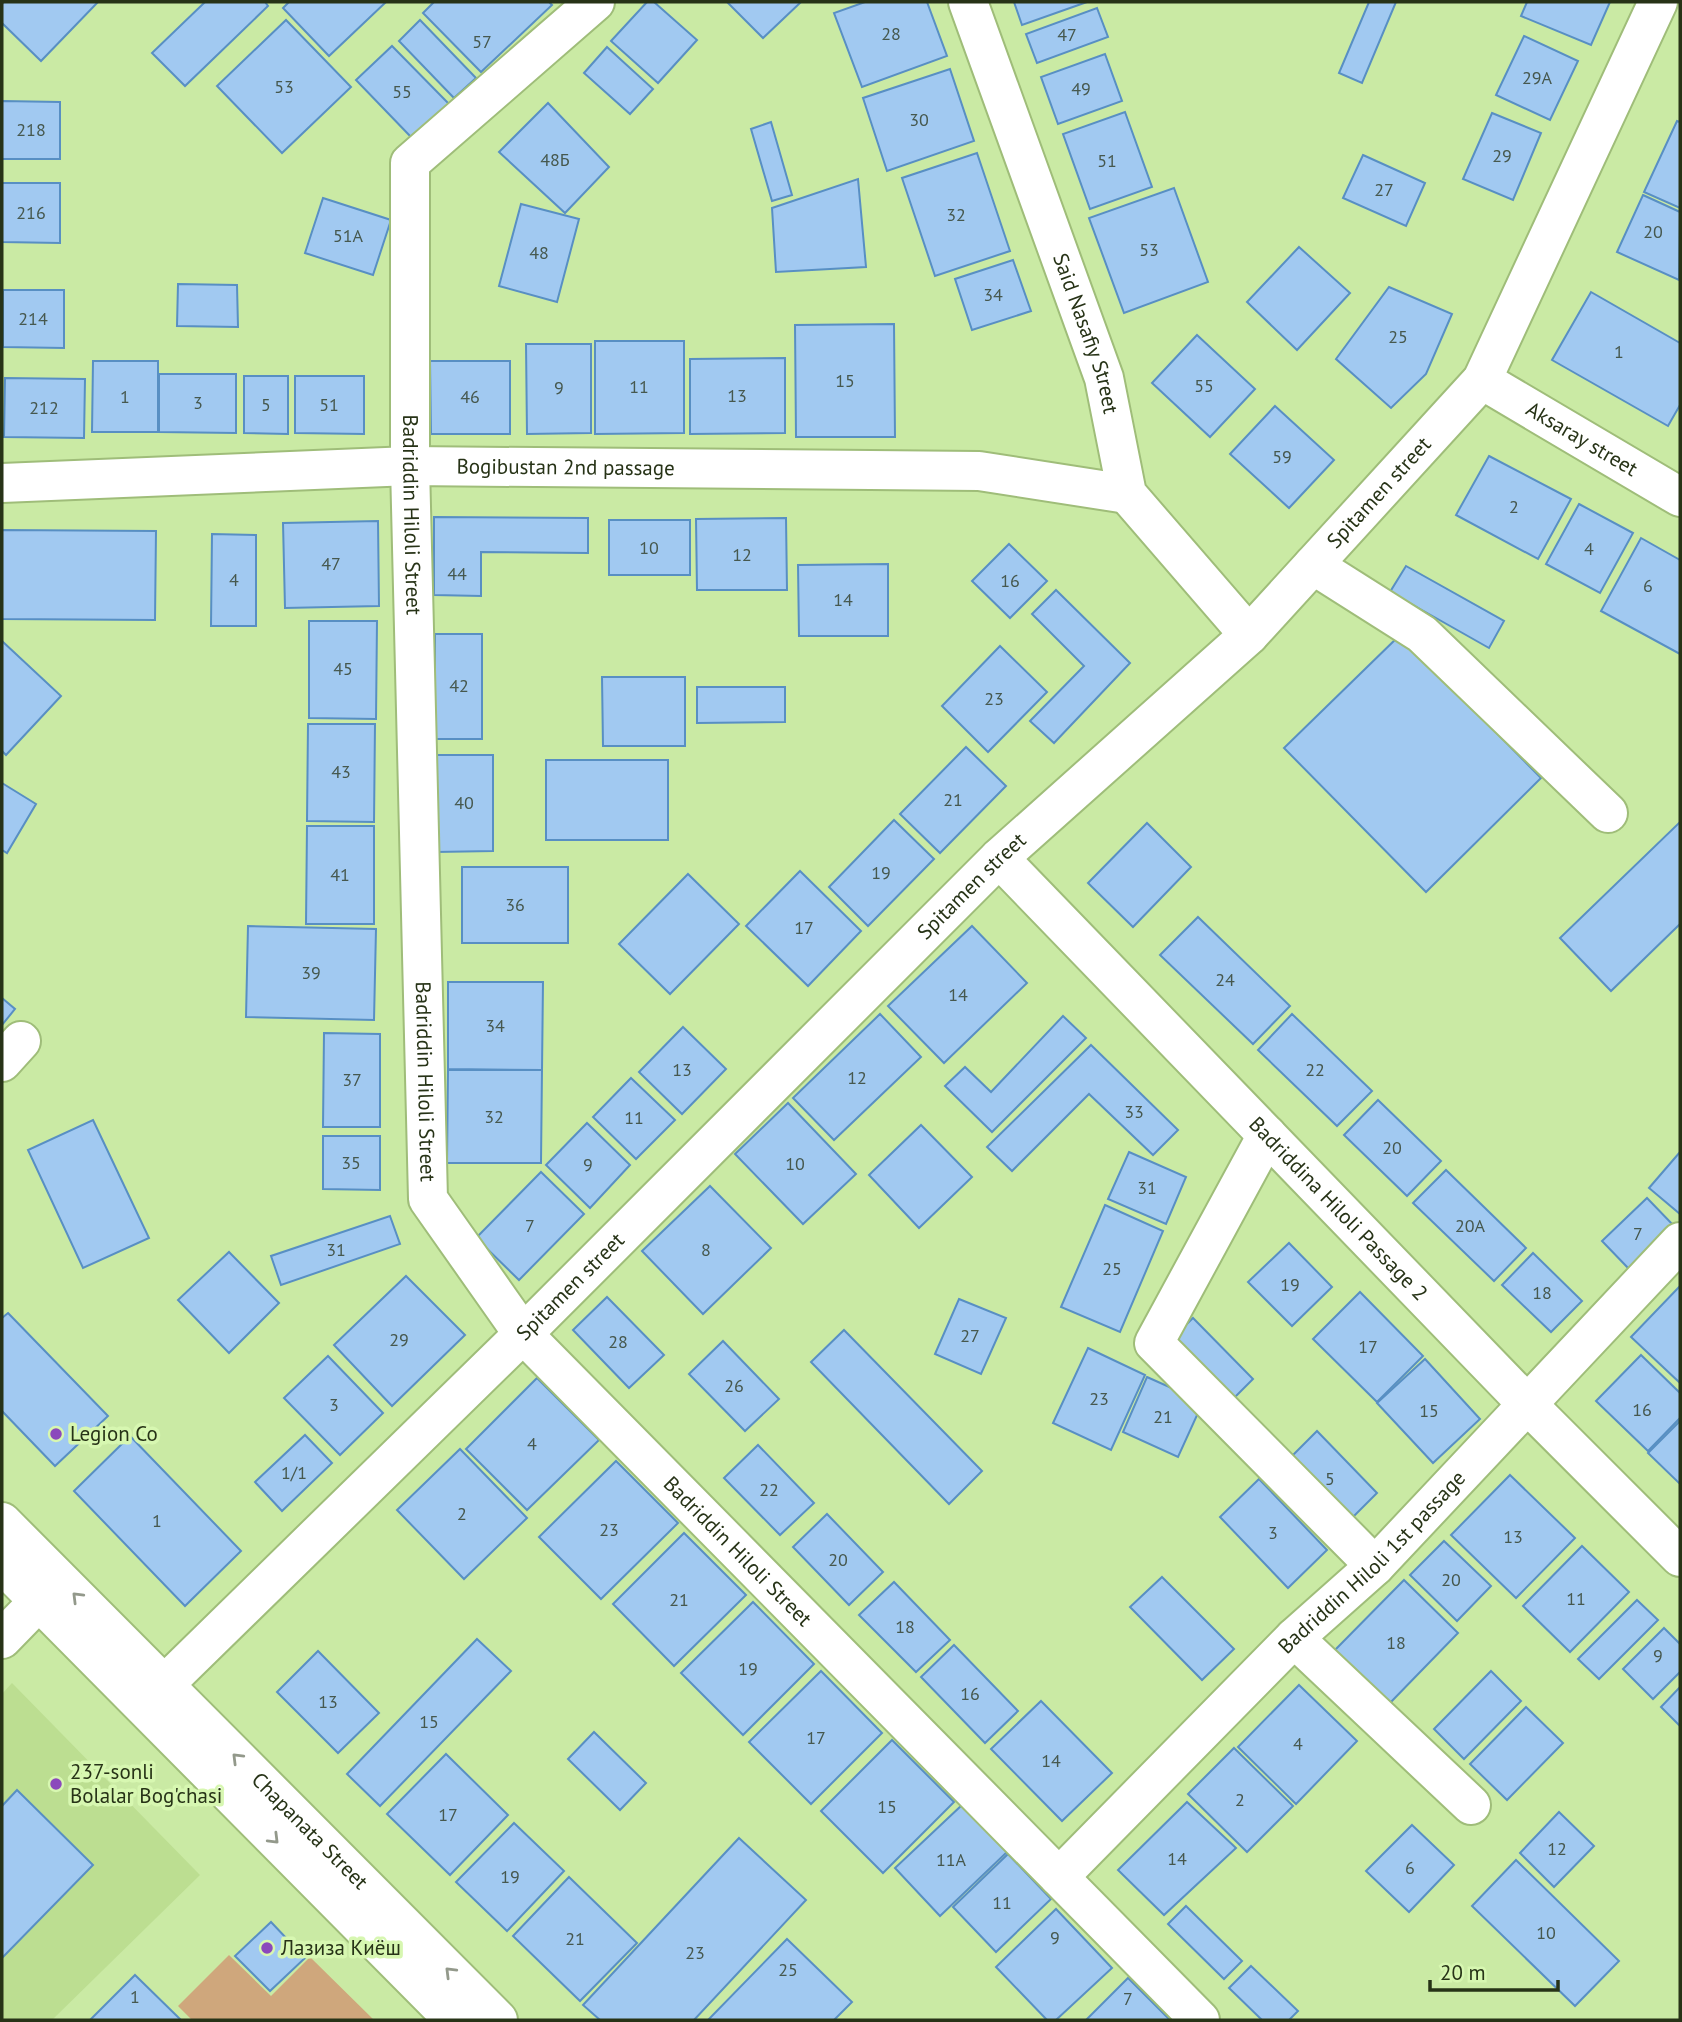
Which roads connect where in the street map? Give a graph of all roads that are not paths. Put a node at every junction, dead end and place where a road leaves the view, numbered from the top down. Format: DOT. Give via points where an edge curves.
graph roads {
  1 [pos="595,2"];
  2 [pos="968,2"];
  3 [pos="1657,2"];
  4 [pos="1482,380"];
  5 [pos="410,467"];
  6 [pos="2,483"];
  7 [pos="1127,494"];
  8 [pos="1680,497"];
  9 [pos="1313,565"];
  10 [pos="1249,635"];
  11 [pos="1608,813"];
  12 [pos="999,858"];
  13 [pos="1267,1135"];
  14 [pos="1680,1242"];
  15 [pos="523,1334"];
  16 [pos="1526,1403"];
  17 [pos="2,1522"];
  18 [pos="1680,1557"];
  19 [pos="2,1564"];
  20 [pos="1375,1566"];
  21 [pos="39,1601"];
  22 [pos="1294,1638"];
  23 [pos="2,1639"];
  24 [pos="153,1695"];
  25 [pos="1472,1805"];
  26 [pos="1059,1877"];
  27 [pos="454,2020"];
  28 [pos="498,2020"];
  29 [pos="1200,2020"];
  1 -- 5 [label="street, Badriddin Hiloli Street" via="410,163"];
  2 -- 7 [label="street, Said Nasafiy Street" via="1104,378"];
  3 -- 4 [label="street, Spitamen street"];
  4 -- 8 [label="street, Aksaray street"];
  4 -- 9 [label="street, Spitamen street"];
  5 -- 6 [label="street, Bogibustan 2nd passage"];
  5 -- 7 [label="street, Bogibustan 2nd passage" via="979,471"];
  5 -- 15 [label="street, Badriddin Hiloli Street" via="428,1199"];
  7 -- 10 [label="street, Said Nasafiy Street"];
  9 -- 10 [label="street, Spitamen street"];
  9 -- 11 [label="street" via="1422,634"];
  10 -- 12 [label="street, Spitamen street"];
  12 -- 13 [label="street, Badriddina Hiloli Passage 2"];
  12 -- 15 [label="street, Spitamen street"];
  13 -- 16 [label="street, Badriddina Hiloli Passage 2"];
  13 -- 20 [label="street" via="1154,1343"];
  14 -- 16 [label="street, Badriddin Hiloli 1st passage"];
  15 -- 24 [label="street, Spitamen street"];
  15 -- 26 [label="street, Badriddin Hiloli Street"];
  16 -- 18 [label="street, Badriddina Hiloli Passage 2"];
  16 -- 20 [label="street, Badriddin Hiloli 1st passage"];
  24 -- 17 [label="street, Chapanata Street, one-way"];
  19 -- 21 [label="street, Chapanata Street"];
  20 -- 22 [label="street, Badriddin Hiloli 1st passage"];
  21 -- 23 [label="street"];
  21 -- 24 [label="street, Chapanata Street"];
  22 -- 25 [label="street"];
  22 -- 26 [label="street, Badriddin Hiloli 1st passage"];
  24 -- 27 [label="street, Chapanata Street, one-way"];
  28 -- 24 [label="street, Chapanata Street, one-way"];
  26 -- 29 [label="street, Badriddin Hiloli Street"];
}
